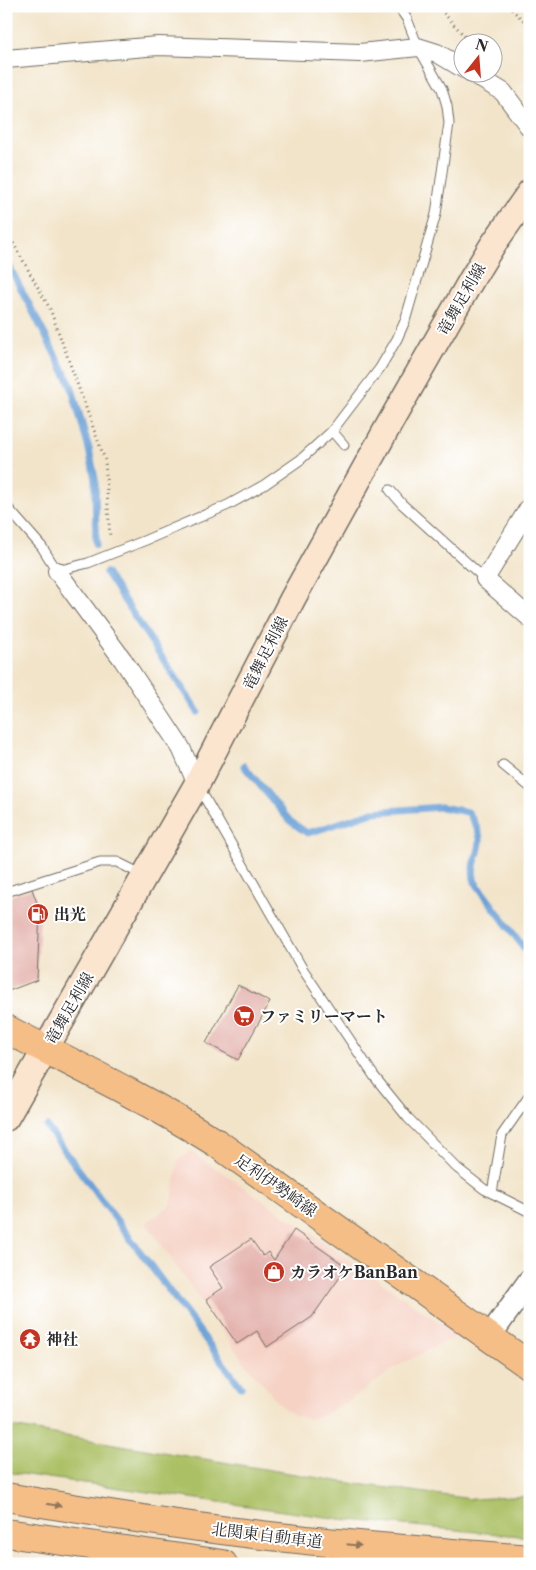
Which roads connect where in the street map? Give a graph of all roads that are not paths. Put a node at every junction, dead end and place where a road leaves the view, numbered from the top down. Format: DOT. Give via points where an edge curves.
graph roads {
  1 [pos="398,6"];
  2 [pos="418,48"];
  3 [pos="6,59"];
  4 [pos="454,64"];
  5 [pos="486,82"];
  6 [pos="530,128"];
  7 [pos="530,192"];
  8 [pos="332,431"];
  9 [pos="344,445"];
  10 [pos="390,490"];
  11 [pos="6,506"];
  12 [pos="530,506"];
  13 [pos="57,571"];
  14 [pos="485,579"];
  15 [pos="530,618"];
  16 [pos="502,766"];
  17 [pos="197,784"];
  18 [pos="530,787"];
  19 [pos="144,876"];
  20 [pos="6,892"];
  21 [pos="6,1029"];
  22 [pos="45,1050"];
  23 [pos="530,1095"];
  24 [pos="6,1118"];
  25 [pos="492,1193"];
  26 [pos="530,1212"];
  27 [pos="530,1280"];
  28 [pos="489,1337"];
  29 [pos="530,1366"];
  30 [pos="6,1497"];
  31 [pos="6,1533"];
  32 [pos="530,1559"];
  33 [pos="223,1564"];
  1 -- 2 [label="lane" via="408,19"];
  2 -- 3 [label="street" via="360,53 158,46"];
  2 -- 4 [label="street" via="437,53"];
  2 -- 8 [label="lane" via="436,77 447,106 447,145 436,214 397,339 380,368"];
  5 -- 6 [label="street" via="503,92"];
  7 -- 17 [label="main road, 竜舞足利線" via="492,246 395,414 293,598"];
  8 -- 9 [label="lane"];
  8 -- 13 [label="lane" via="300,460 235,501 88,563"];
  10 -- 14 [label="lane"];
  11 -- 13 [label="lane" via="42,547"];
  12 -- 14 [label="street"];
  13 -- 17 [label="street" via="123,660 181,748"];
  14 -- 15 [label="street"];
  16 -- 18 [label="lane"];
  17 -- 19 [label="main road, 竜舞足利線"];
  17 -- 25 [label="lane" via="302,968 374,1076 408,1118 457,1168"];
  19 -- 20 [label="lane" via="117,862 100,862"];
  19 -- 22 [label="main road, 竜舞足利線"];
  21 -- 22 [label="main road, 足利伊勢崎線"];
  22 -- 24 [label="main road, 竜舞足利線"];
  22 -- 28 [label="main road, 足利伊勢崎線" via="180,1120 215,1142"];
  23 -- 25 [label="lane" via="502,1135"];
  25 -- 26 [label="lane"];
  27 -- 28 [label="street"];
  28 -- 29 [label="main road, 足利伊勢崎線"];
  30 -- 32 [label="main road, 北関東自動車道, one-way" via="286,1538"];
  31 -- 33 [label="main road, 北関東自動車道"];
}
